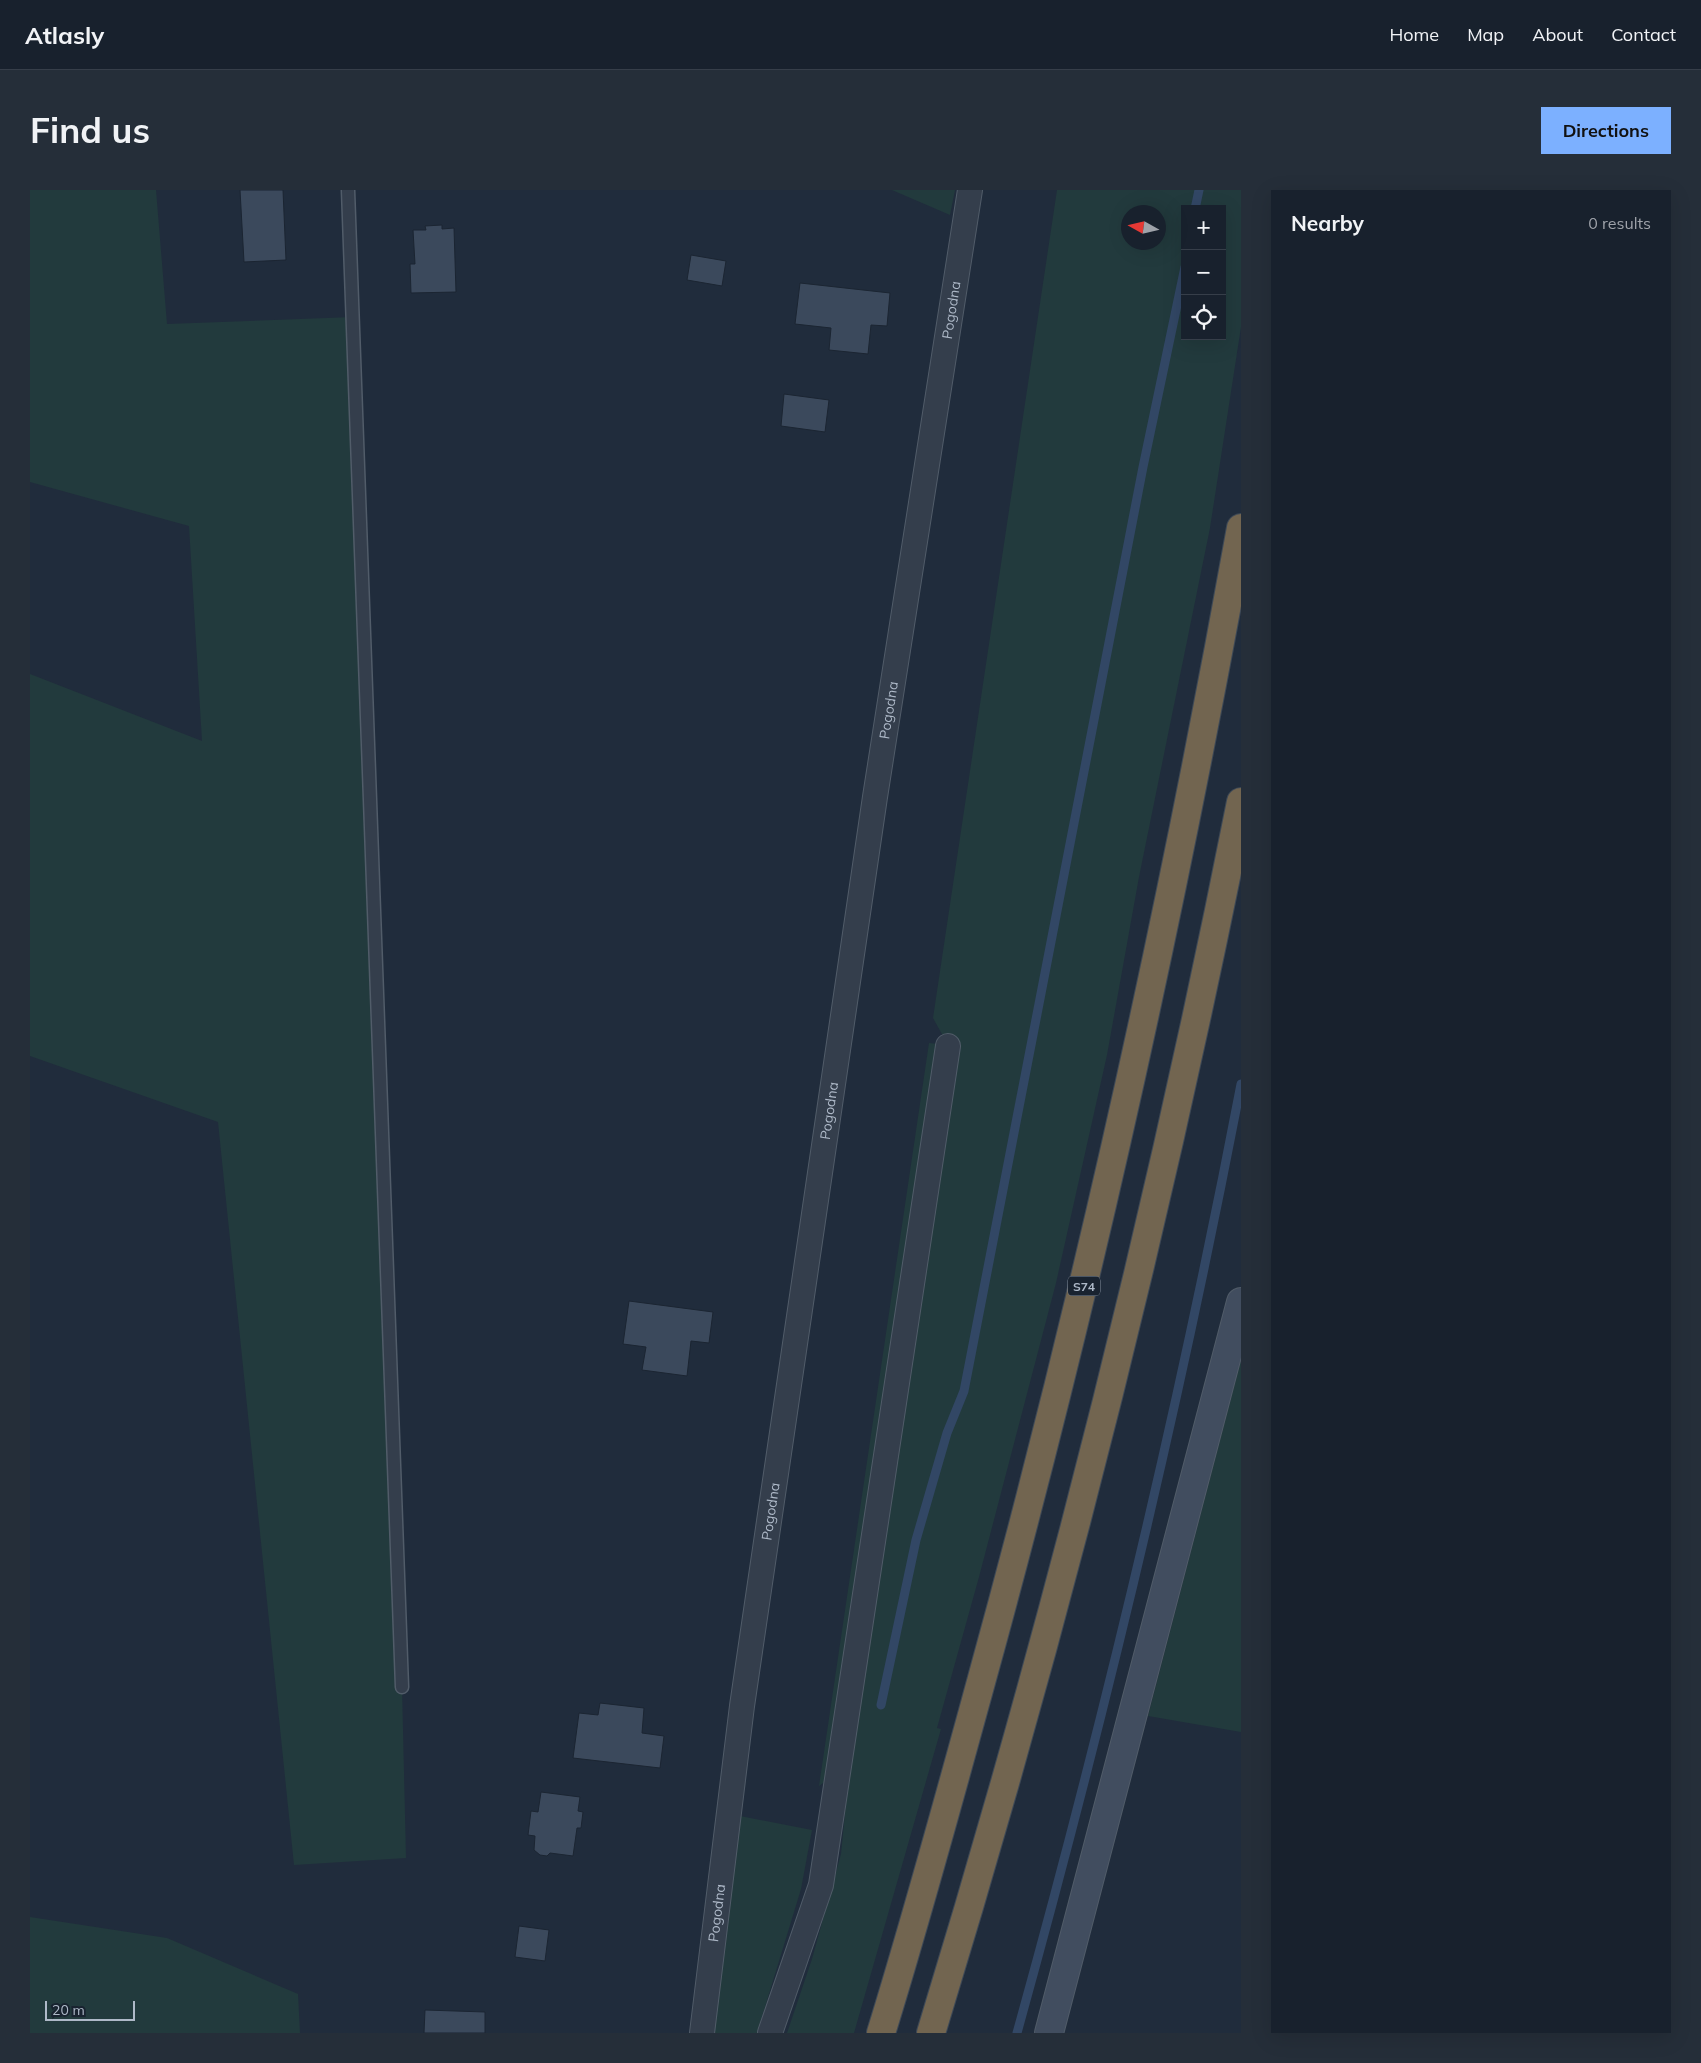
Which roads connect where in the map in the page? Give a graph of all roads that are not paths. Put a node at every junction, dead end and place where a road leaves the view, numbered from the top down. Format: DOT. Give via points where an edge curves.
graph roads {
  1 [pos="348,190"];
  2 [pos="970,190"];
  3 [pos="1241,528"];
  4 [pos="1241,802"];
  5 [pos="948,1046"];
  6 [pos="1241,1302"];
  7 [pos="402,1687"];
  8 [pos="702,2033"];
  9 [pos="770,2033"];
  10 [pos="881,2033"];
  11 [pos="931,2033"];
  12 [pos="1049,2033"];
  1 -- 7 [label="lane"];
  2 -- 8 [label="street, Pogodna" via="875,797 742,1706"];
  3 -- 10 [label="highway, S74" via="1155,974 1067,1356 949,1802"];
  4 -- 11 [label="highway" via="1190,1048 1080,1508 972,1898"];
  5 -- 9 [label="street" via="821,1885"];
  6 -- 12 [label="street"];
}
